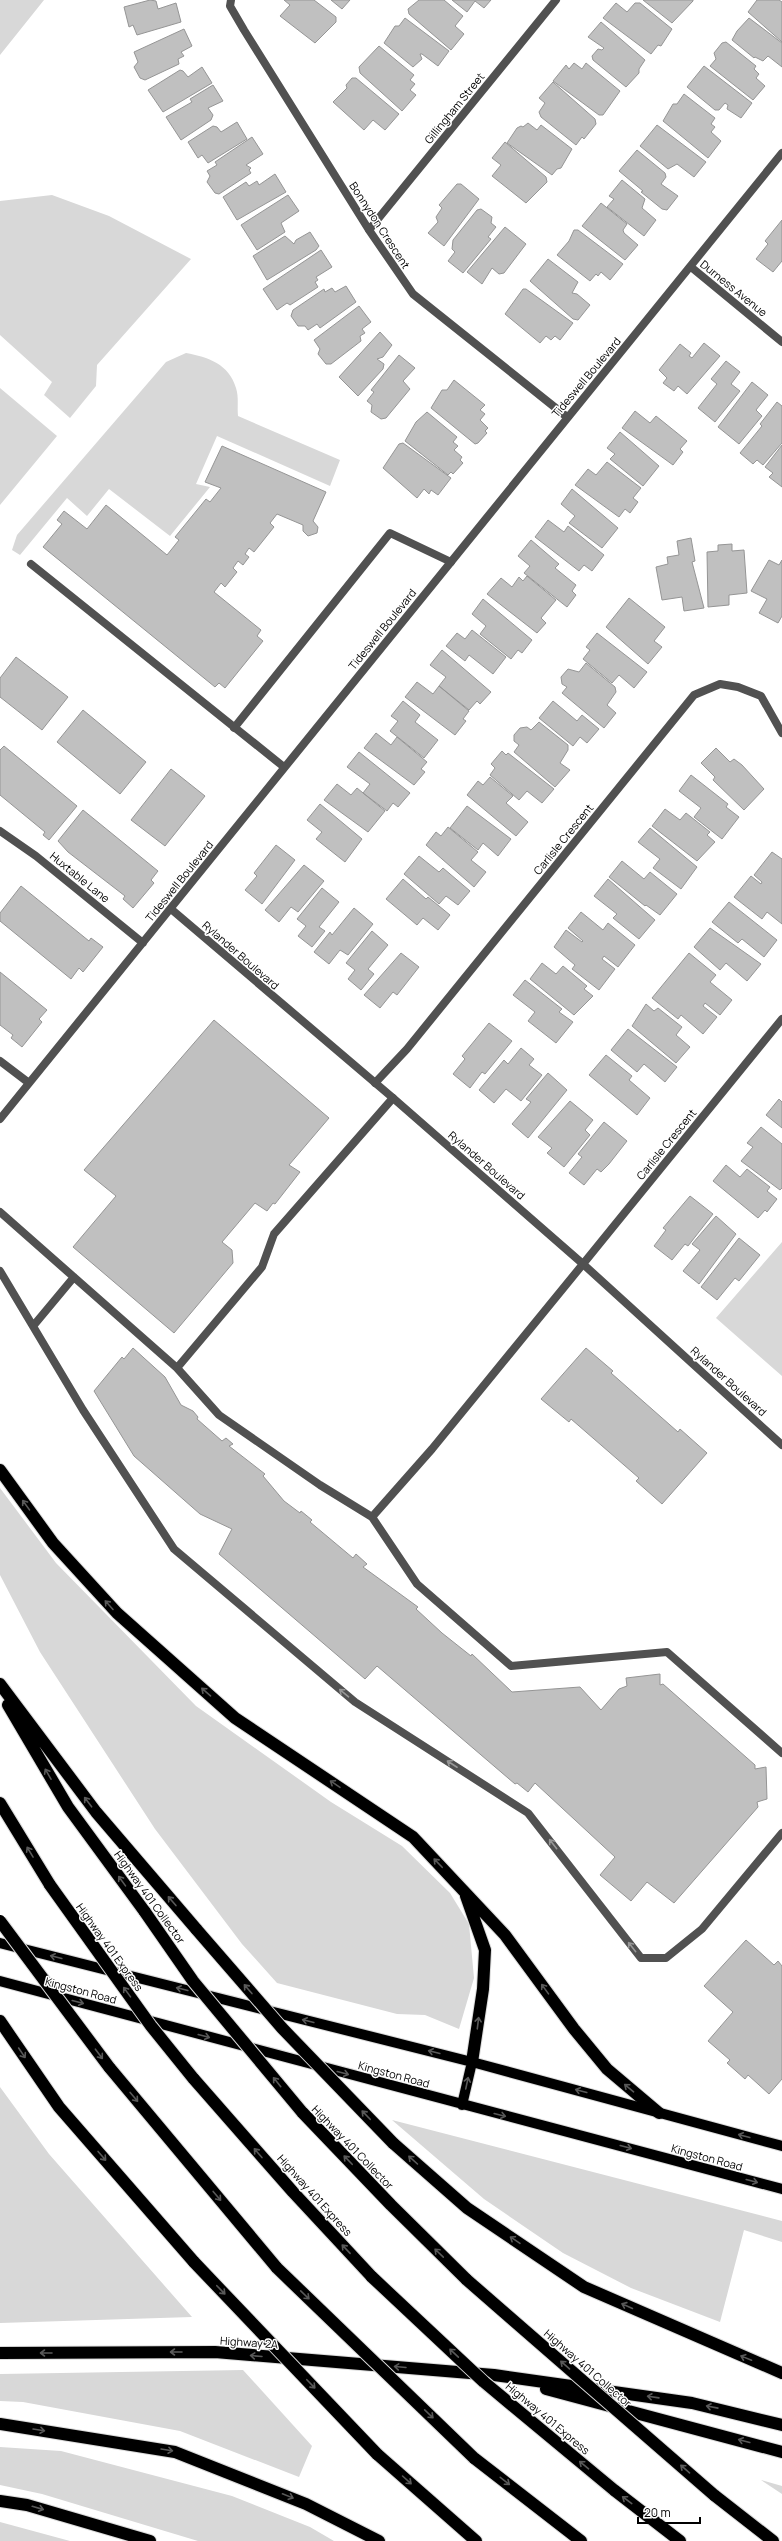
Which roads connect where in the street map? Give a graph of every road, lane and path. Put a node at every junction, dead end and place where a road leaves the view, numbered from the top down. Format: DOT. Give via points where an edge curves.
graph roads {
  1 [pos="231,0"];
  2 [pos="556,0"];
  3 [pos="782,153"];
  4 [pos="369,230"];
  5 [pos="691,267"];
  6 [pos="782,342"];
  7 [pos="567,417"];
  8 [pos="452,562"];
  9 [pos="31,564"];
  10 [pos="234,728"];
  11 [pos="782,733"];
  12 [pos="284,767"];
  13 [pos="0,831"];
  14 [pos="172,909"];
  15 [pos="143,943"];
  16 [pos="782,1019"];
  17 [pos="0,1061"];
  18 [pos="29,1083"];
  19 [pos="374,1083"];
  20 [pos="393,1098"];
  21 [pos="0,1119"];
  22 [pos="0,1212"];
  23 [pos="582,1264"];
  24 [pos="0,1271"];
  25 [pos="74,1277"];
  26 [pos="34,1325"];
  27 [pos="177,1368"];
  28 [pos="782,1445"];
  29 [pos="0,1470"];
  30 [pos="372,1517"];
  31 [pos="0,1684"];
  32 [pos="0,1693"];
  33 [pos="782,1753"];
  34 [pos="0,1803"];
  35 [pos="782,1833"];
  36 [pos="465,1891"];
  37 [pos="0,1921"];
  38 [pos="0,1944"];
  39 [pos="0,1981"];
  40 [pos="0,2021"];
  41 [pos="472,2062"];
  42 [pos="462,2105"];
  43 [pos="659,2113"];
  44 [pos="782,2146"];
  45 [pos="782,2189"];
  46 [pos="0,2353"];
  47 [pos="782,2373"];
  48 [pos="494,2375"];
  49 [pos="0,2424"];
  50 [pos="782,2425"];
  51 [pos="782,2452"];
  52 [pos="0,2501"];
  53 [pos="150,2541"];
  54 [pos="379,2541"];
  55 [pos="476,2541"];
  56 [pos="581,2541"];
  57 [pos="680,2541"];
  58 [pos="773,2541"];
  1 -- 4 [label="street, Bonnydon Crescent" via="230,6 244,30"];
  2 -- 4 [label="street, Gillingham Street"];
  3 -- 5 [label="street, Tideswell Boulevard"];
  4 -- 7 [label="street, Bonnydon Crescent" via="413,294"];
  5 -- 6 [label="street, Durness Avenue"];
  5 -- 7 [label="street, Tideswell Boulevard"];
  7 -- 8 [label="street, Tideswell Boulevard"];
  8 -- 10 [label="street" via="390,533"];
  8 -- 12 [label="street, Tideswell Boulevard"];
  9 -- 10 [label="street"];
  10 -- 12 [label="street"];
  11 -- 19 [label="street, Carlisle Crescent" via="761,696 738,687 720,684 694,695 407,1049"];
  12 -- 14 [label="street, Tideswell Boulevard"];
  13 -- 15 [label="street, Huxtable Lane" via="36,856"];
  14 -- 15 [label="street, Tideswell Boulevard"];
  14 -- 19 [label="street, Rylander Boulevard"];
  15 -- 18 [label="street, Tideswell Boulevard"];
  16 -- 23 [label="street, Carlisle Crescent"];
  17 -- 18 [label="street"];
  18 -- 21 [label="street, Tideswell Boulevard"];
  19 -- 20 [label="street, Rylander Boulevard"];
  20 -- 23 [label="street, Rylander Boulevard"];
  20 -- 27 [label="street" via="274,1234 262,1267"];
  22 -- 25 [label="street"];
  23 -- 28 [label="street, Rylander Boulevard"];
  23 -- 30 [label="street, Carlisle Crescent" via="432,1449"];
  24 -- 26 [label="street"];
  25 -- 26 [label="street"];
  25 -- 27 [label="street"];
  35 -- 26 [label="street, one-way" via="702,1929 666,1958 641,1958 528,1813 355,1702 174,1549 83,1410"];
  27 -- 30 [label="street" via="219,1415 320,1485"];
  36 -- 29 [label="highway, one-way" via="413,1837 235,1718 117,1613 53,1543"];
  30 -- 33 [label="street" via="417,1584 511,1666 668,1652"];
  47 -- 31 [label="highway, one-way, bridge" via="584,2287 467,2208 393,2143 282,2028 197,1930 96,1812"];
  58 -- 32 [label="highway, Highway 401 Collector, one-way, bridge" via="714,2495 467,2280 302,2112 194,1981 68,1807"];
  57 -- 34 [label="highway, Highway 401 Express, one-way, bridge" via="484,2382 372,2277 293,2192 151,2026 50,1886"];
  41 -- 36 [label="highway, one-way" via="483,1989 485,1950"];
  43 -- 36 [label="highway, one-way" via="607,2069 574,2029 505,1935"];
  37 -- 56 [label="highway, one-way, bridge" via="109,2067 277,2268 474,2458"];
  41 -- 38 [label="main road, one-way"];
  39 -- 42 [label="main road, Kingston Road, one-way"];
  40 -- 55 [label="highway, one-way, bridge" via="59,2107 194,2262 377,2454"];
  42 -- 41 [label="main road, one-way"];
  43 -- 41 [label="main road, one-way"];
  42 -- 45 [label="main road, Kingston Road, one-way"];
  44 -- 43 [label="main road, one-way"];
  48 -- 46 [label="highway, Highway 2A, one-way" via="215,2352"];
  50 -- 48 [label="highway, one-way" via="692,2403"];
  51 -- 48 [label="highway, one-way"];
  49 -- 54 [label="highway, one-way" via="175,2452 306,2504"];
  52 -- 53 [label="highway, one-way" via="27,2505"];
}
